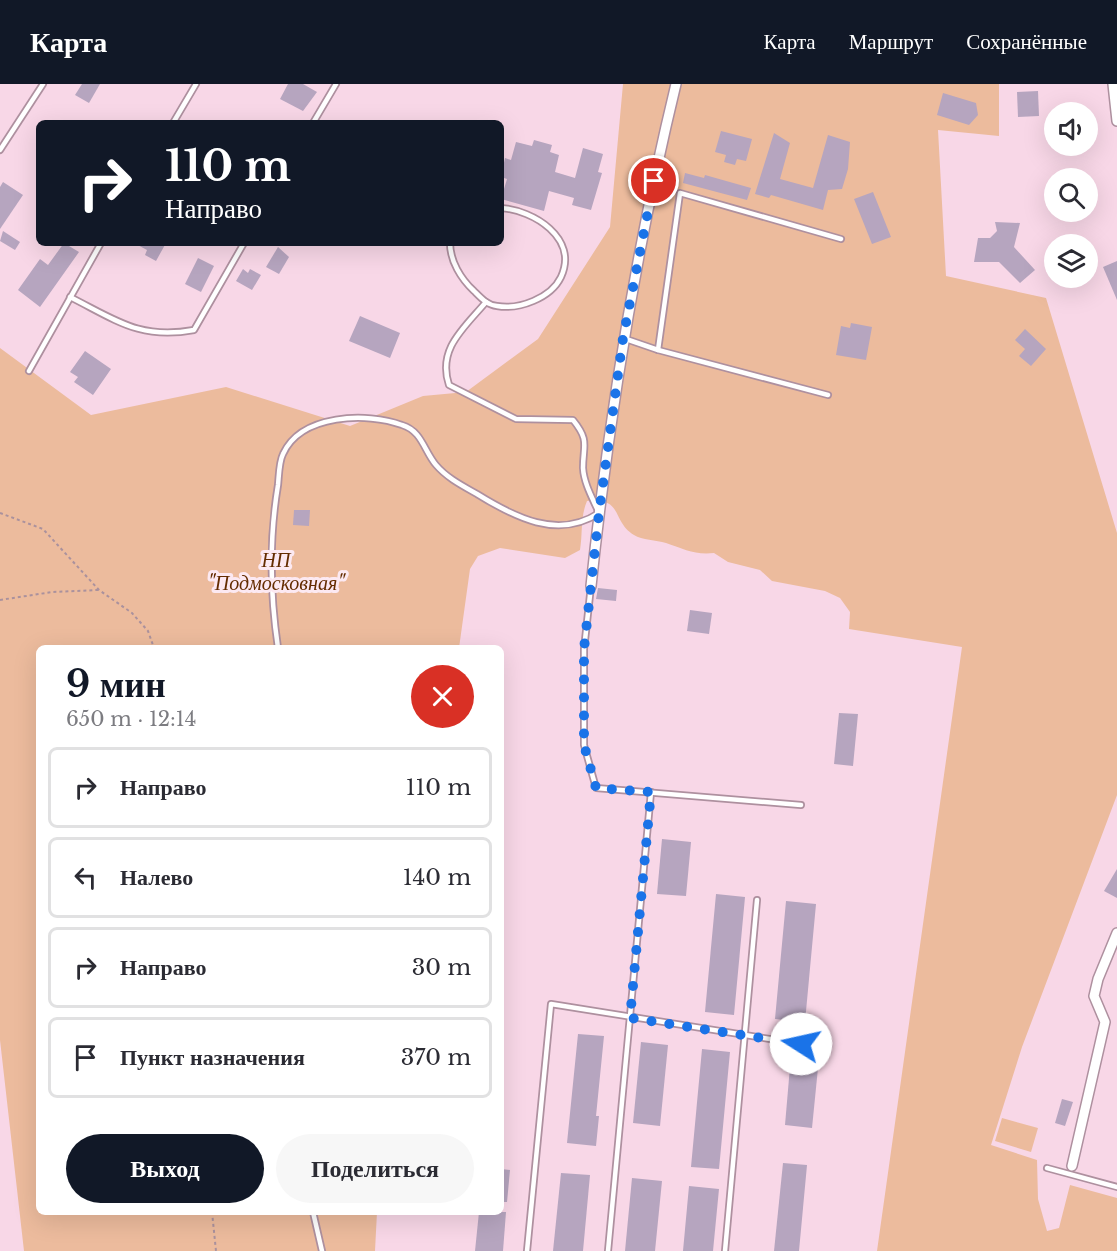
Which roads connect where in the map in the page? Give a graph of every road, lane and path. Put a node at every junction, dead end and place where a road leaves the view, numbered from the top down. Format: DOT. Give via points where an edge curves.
graph roads {
  1 [pos="43,84"];
  2 [pos="196,84"];
  3 [pos="336,84"];
  4 [pos="676,84"];
  5 [pos="1113,84"];
  6 [pos="175,120"];
  7 [pos="315,120"];
  8 [pos="1117,121"];
  9 [pos="0,150"];
  10 [pos="504,209"];
  11 [pos="841,239"];
  12 [pos="100,246"];
  13 [pos="242,246"];
  14 [pos="450,246"];
  15 [pos="70,297"];
  16 [pos="486,302"];
  17 [pos="623,338"];
  18 [pos="658,350"];
  19 [pos="28,371"];
  20 [pos="828,395"];
  21 [pos="0,513"];
  22 [pos="599,513"];
  23 [pos="591,586"];
  24 [pos="99,590"];
  25 [pos="0,600"];
  26 [pos="153,645"];
  27 [pos="278,645"];
  28 [pos="651,792"];
  29 [pos="801,805"];
  30 [pos="757,900"];
  31 [pos="1117,933"];
  32 [pos="630,1018"];
  33 [pos="745,1034"];
  34 [pos="820,1047"];
  35 [pos="1072,1166"];
  36 [pos="1047,1168"];
  37 [pos="1117,1187"];
  38 [pos="212,1215"];
  39 [pos="314,1215"];
  40 [pos="216,1251"];
  41 [pos="322,1251"];
  42 [pos="527,1251"];
  43 [pos="608,1251"];
  44 [pos="725,1251"];
  1 -- 9 [label="lane"];
  2 -- 6 [label="lane"];
  3 -- 7 [label="lane"];
  4 -- 17 [label="street"];
  5 -- 8 [label="street"];
  10 -- 16 [label="lane" via="531,216 555,233 564,255 564,268 554,287 529,303 506,307"];
  11 -- 18 [label="lane" via="680,193"];
  12 -- 15 [label="lane"];
  13 -- 15 [label="lane" via="194,330 169,334 136,330"];
  14 -- 16 [label="lane" via="459,272"];
  15 -- 19 [label="lane"];
  16 -- 22 [label="lane" via="446,356 444,372 448,385 516,419 573,420 586,445 583,469"];
  17 -- 18 [label="lane"];
  17 -- 22 [label="street"];
  18 -- 20 [label="lane"];
  21 -- 24 [label="path" via="43,530"];
  22 -- 23 [label="street"];
  22 -- 27 [label="lane" via="572,525 530,521 454,481 436,465 415,431 402,425 356,419 323,422 296,437 283,454 271,553"];
  23 -- 28 [label="lane" via="584,649 584,745 596,788"];
  24 -- 25 [label="path"];
  24 -- 26 [label="path" via="132,613 148,632"];
  28 -- 29 [label="lane"];
  28 -- 32 [label="lane"];
  30 -- 33 [label="lane"];
  31 -- 35 [label="street" via="1094,996 1105,1022"];
  32 -- 33 [label="lane"];
  32 -- 42 [label="lane" via="551,1004"];
  32 -- 43 [label="lane"];
  33 -- 34 [label="lane"];
  33 -- 44 [label="lane"];
  36 -- 37 [label="lane"];
  38 -- 40 [label="path"];
  39 -- 41 [label="lane"];
}
